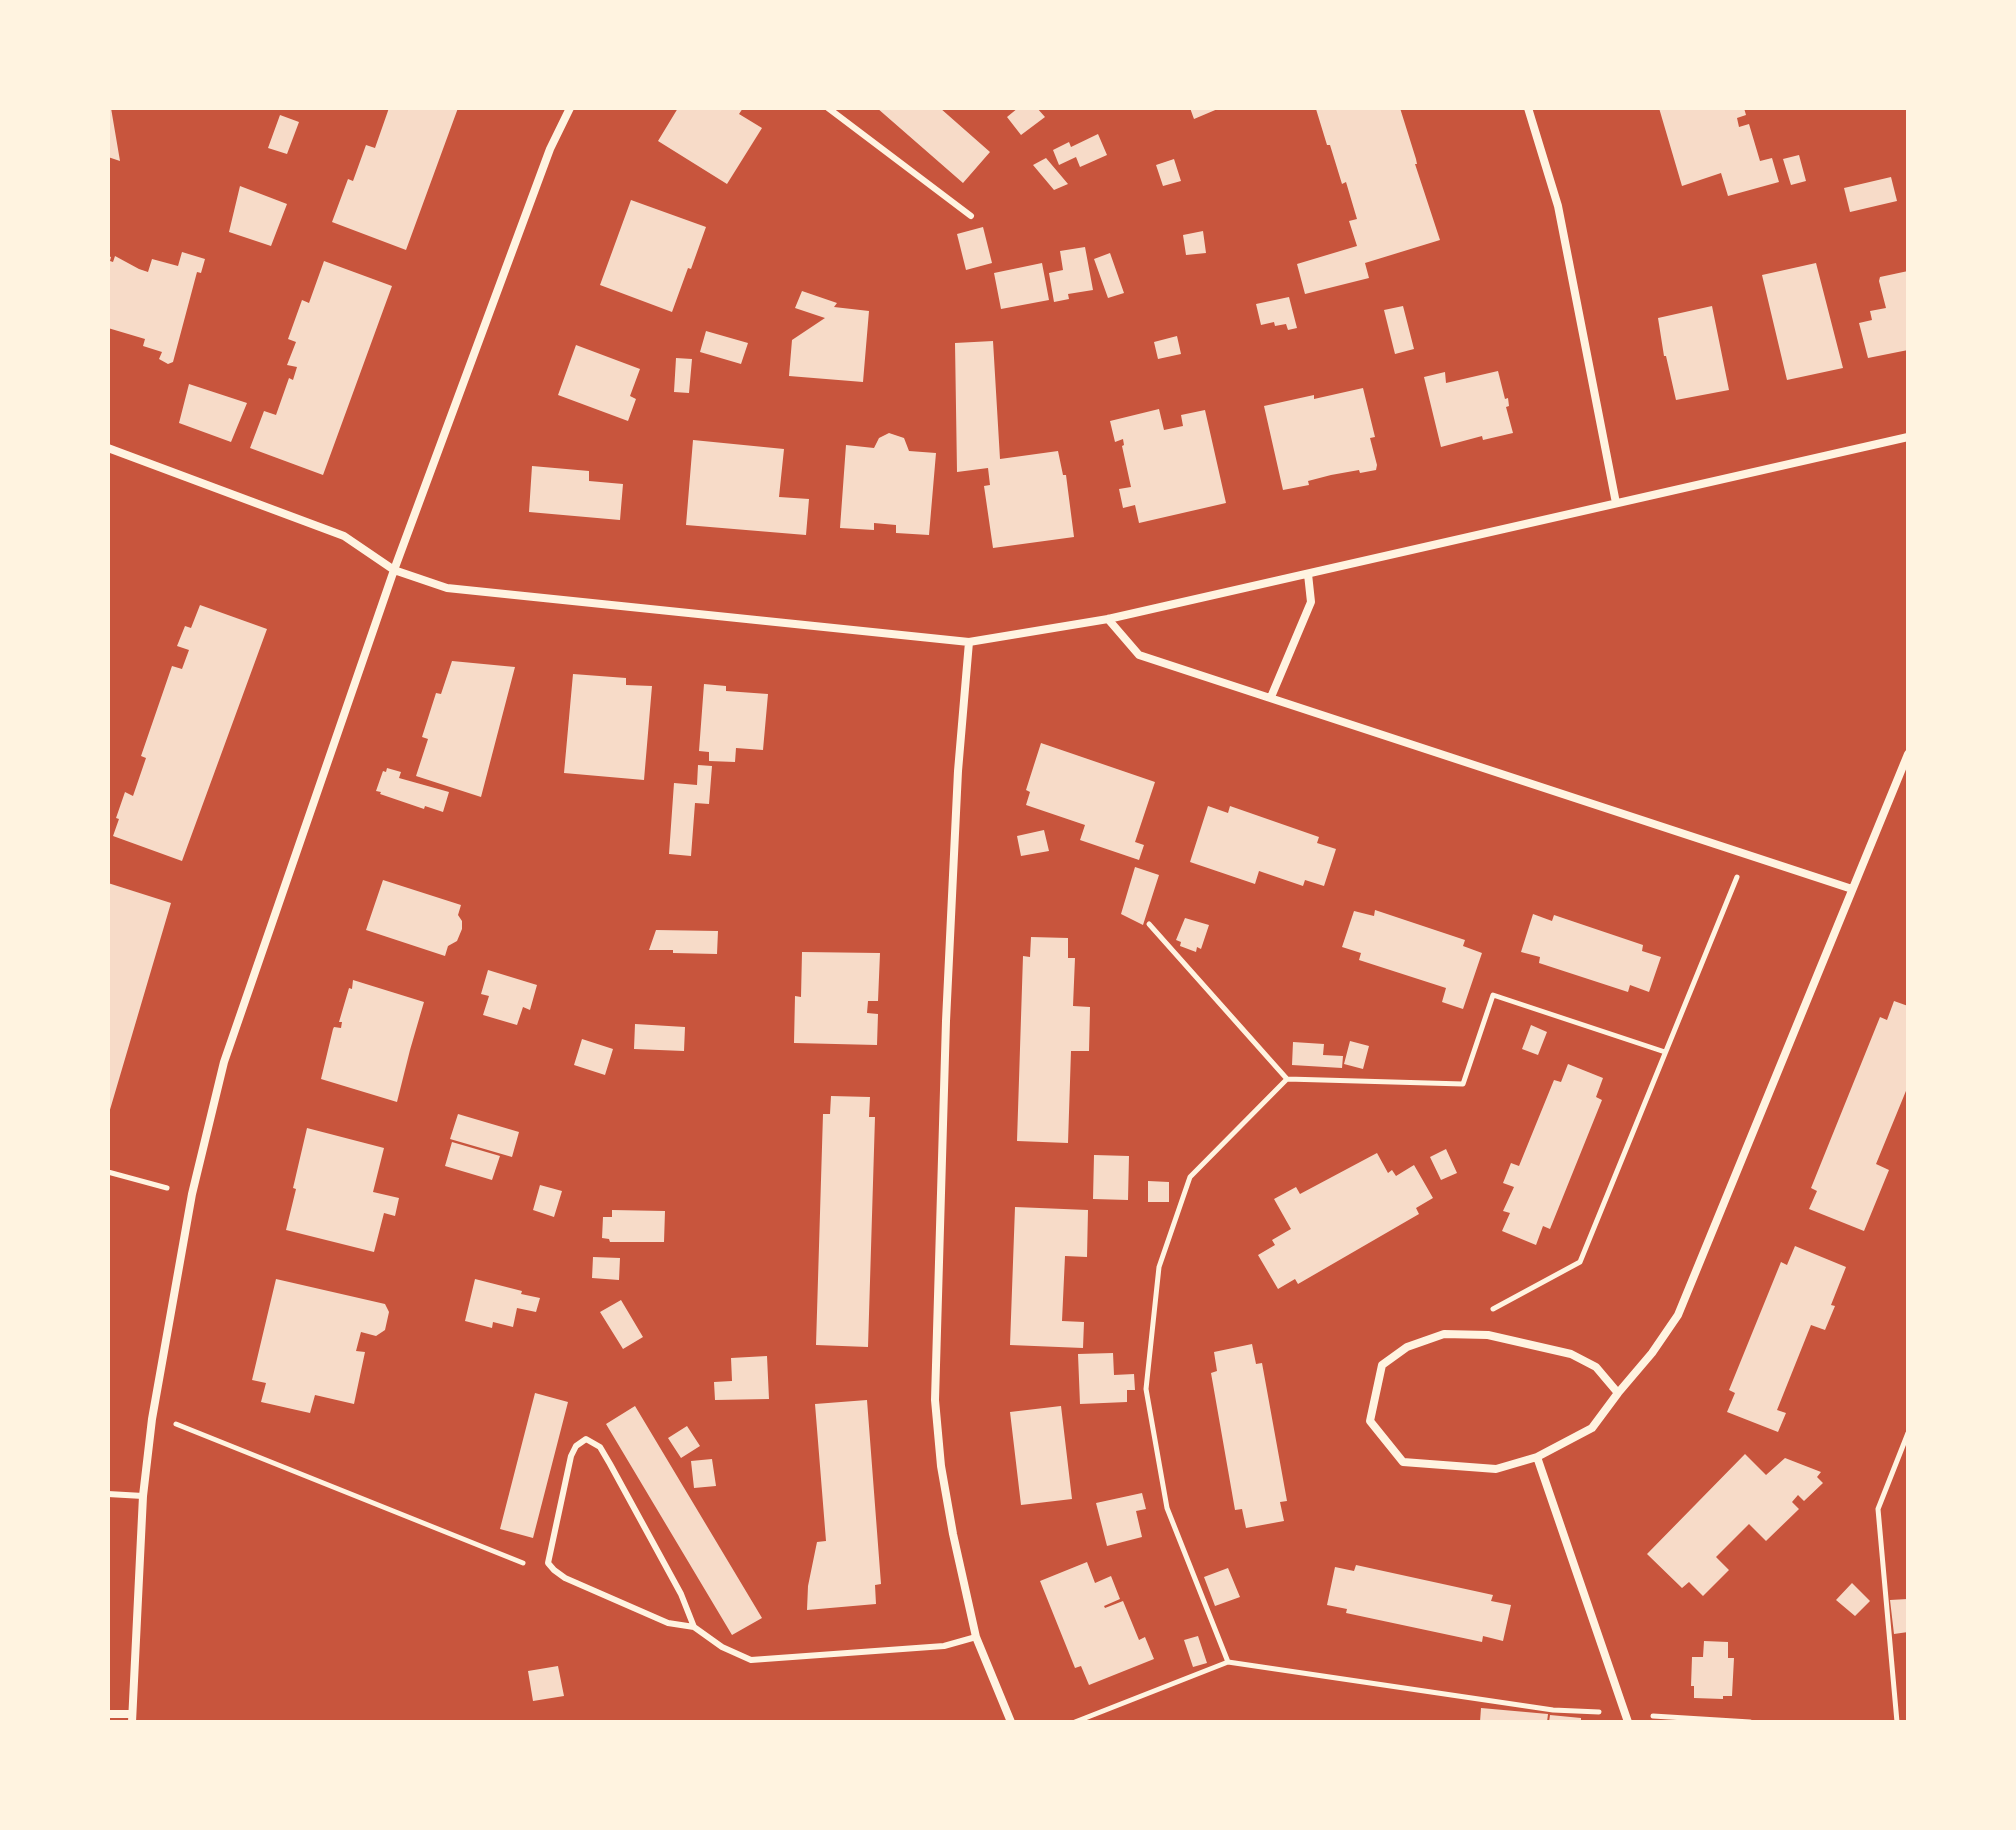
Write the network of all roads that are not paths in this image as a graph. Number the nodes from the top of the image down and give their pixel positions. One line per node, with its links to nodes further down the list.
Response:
1 (570, 108): 8 (street)
2 (828, 108): 4 (lane)
3 (1528, 108): 7 (street)
4 (971, 216)
5 (1908, 437): 7 (street)
6 (108, 448): 8 (street)
7 (1616, 503): 9 (street)
8 (394, 570): 11 (street); 18 (street)
9 (1308, 574): 10 (street); 12 (street)
10 (1108, 619): 11 (street); 12 (street)
11 (969, 642): 20 (street)
12 (1271, 697): 14 (street)
13 (1908, 754): 14 (street)
14 (1852, 889): 15 (street)
15 (1618, 1393): 16 (street); 16 (street)
16 (1537, 1457): 23 (street)
17 (108, 1494): 18 (lane)
18 (143, 1496): 22 (street)
19 (694, 1627): 19 (lane); 20 (lane)
20 (976, 1637): 24 (street)
21 (108, 1714): 22 (street)
22 (132, 1718)
23 (1627, 1718)
24 (1011, 1722)

